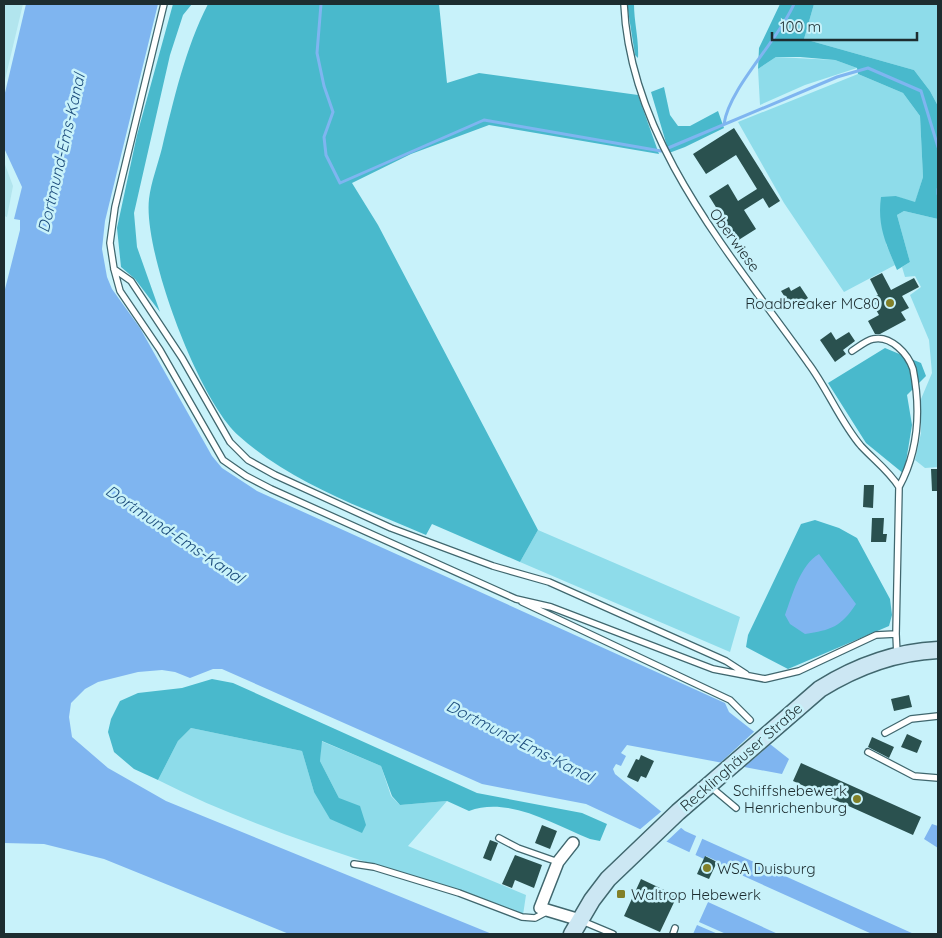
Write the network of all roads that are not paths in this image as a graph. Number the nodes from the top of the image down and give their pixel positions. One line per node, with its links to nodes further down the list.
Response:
1 (164, 4): 3 (lane)
2 (624, 4): 5 (lane, Oberwiese)
3 (114, 269): 6 (lane); 10 (lane)
4 (852, 351): 5 (lane)
5 (900, 487): 7 (lane)
6 (516, 599): 10 (lane); 12 (lane)
7 (896, 634): 9 (lane); 10 (lane)
8 (938, 650): 9 (main road, Recklinghäuser Straße)
9 (897, 655): 16 (main road, Recklinghäuser Straße)
10 (750, 677)
11 (938, 716): 13 (lane)
12 (750, 720)
13 (885, 733)
14 (868, 752): 15 (lane)
15 (938, 778)
16 (709, 786): 17 (lane); 23 (main road, Recklinghäuser Straße)
17 (736, 808)
18 (498, 838): 20 (lane)
19 (573, 843): 20 (street)
20 (558, 862): 22 (street)
21 (354, 864): 22 (lane)
22 (548, 911): 23 (street)
23 (576, 927): 24 (lane)
24 (613, 934)

